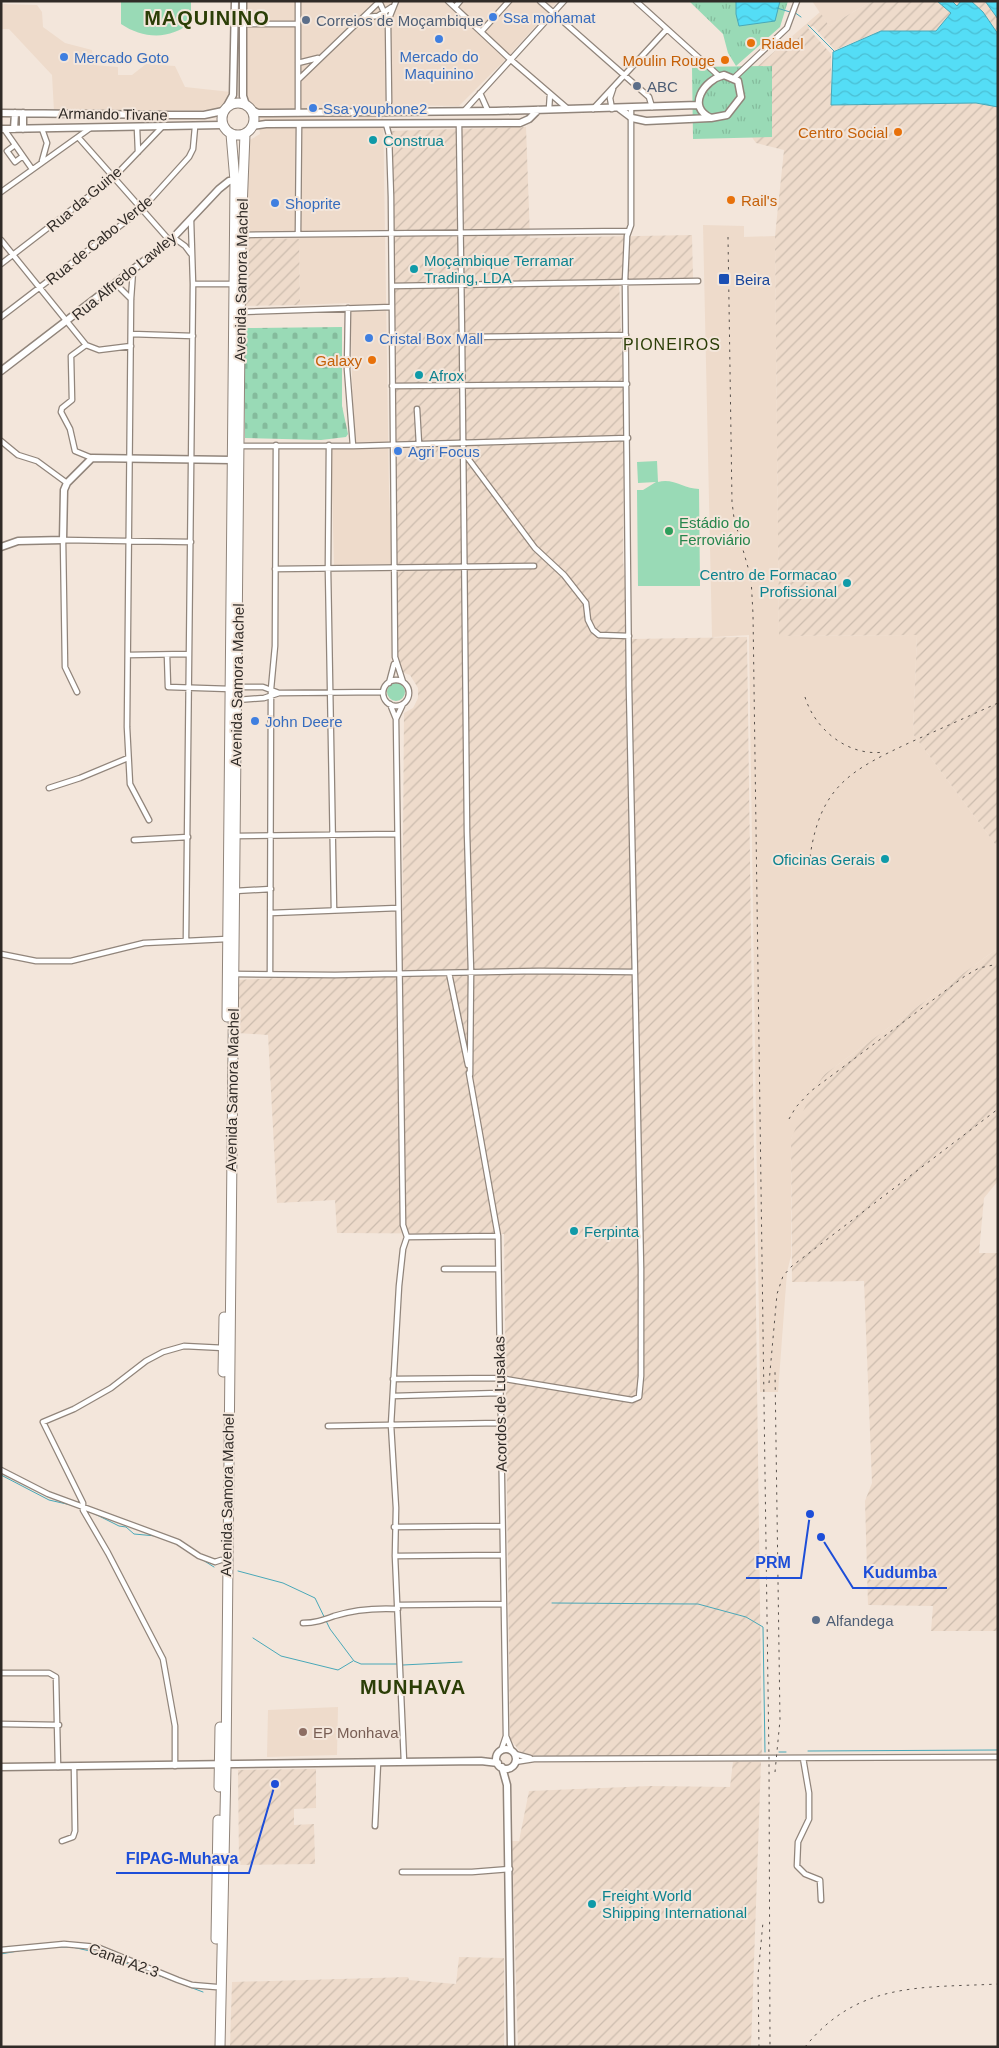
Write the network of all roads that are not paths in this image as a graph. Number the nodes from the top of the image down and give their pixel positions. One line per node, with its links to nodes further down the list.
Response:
1 (235, 1): 38 (street)
2 (243, 1): 18 (street)
3 (298, 1): 19 (street)
4 (448, 1): 13 (street)
5 (460, 1): 13 (street)
6 (509, 1): 21 (street)
7 (540, 1): 15 (street)
8 (564, 1): 15 (street)
9 (636, 1): 20 (street)
10 (379, 2): 14 (street); 16 (street)
11 (393, 3): 14 (street); 17 (street)
12 (796, 3): 28 (street)
13 (454, 7): 21 (street)
14 (384, 13): 16 (street); 17 (street)
15 (553, 13): 23 (street); 25 (street)
16 (366, 17): 22 (street)
17 (388, 21): 52 (street)
18 (243, 24): 19 (street); 34 (street)
19 (298, 24): 24 (street)
20 (667, 29): 25 (street); 26 (street)
21 (481, 32): 23 (street)
22 (321, 57): 24 (street); 27 (street)
23 (510, 60): 30 (street); 31 (street)
24 (298, 63): 27 (street)
25 (624, 76): 29 (street); 35 (street)
26 (719, 76): 28 (street); 32 (street)
27 (299, 78): 50 (street)
28 (734, 78): 58 (street)
29 (614, 88): 41 (street); 43 (street)
30 (480, 93): 44 (street); 45 (street)
31 (550, 94): 39 (street); 40 (street)
32 (698, 105): 33 (street); 58 (street)
33 (690, 106): 35 (street); 59 (street)
34 (248, 107): 38 (highway); 50 (street); 67 (highway)
35 (652, 107): 37 (street)
36 (620, 108): 37 (street); 41 (street); 57 (street)
37 (631, 108): 57 (street)
38 (225, 109): 56 (street, Armando Tivane); 63 (highway)
39 (549, 109): 40 (street); 42 (street)
40 (568, 109): 43 (street)
41 (612, 109): 43 (street)
42 (538, 110): 45 (street); 62 (street)
43 (592, 110)
44 (464, 111): 45 (street); 46 (street)
45 (492, 111): 62 (street)
46 (428, 112): 52 (street); 66 (street)
47 (1, 113): 48 (street, Armando Tivane)
48 (15, 113): 49 (street, Armando Tivane); 76 (street)
49 (23, 113): 53 (street, Armando Tivane); 77 (street)
50 (298, 113): 51 (street)
51 (314, 113): 52 (street); 65 (street)
52 (389, 113): 60 (street); 60 (street)
53 (108, 114): 54 (street, Armando Tivane); 70 (street)
54 (116, 114): 55 (street, Armando Tivane); 71 (street)
55 (171, 115): 56 (street, Armando Tivane); 74 (street)
56 (180, 115): 68 (street)
57 (632, 118): 59 (street); 94 (street)
58 (711, 118): 59 (street)
59 (691, 119)
60 (389, 124): 65 (street); 66 (street); 96 (street)
61 (459, 124): 62 (street); 66 (street); 95 (street)
62 (496, 124)
63 (222, 125): 69 (street, Armando Tivane); 80 (highway)
64 (299, 125): 65 (street); 67 (street); 97 (street)
65 (315, 125)
66 (428, 125)
67 (252, 126): 81 (highway)
68 (180, 127): 69 (street, Armando Tivane); 74 (street, Armando Tivane)
69 (195, 127): 91 (street, Rua de Cabo Verde)
70 (108, 128): 71 (street, Armando Tivane); 79 (street, Armando Tivane)
71 (116, 128): 72 (street, Armando Tivane)
72 (137, 128): 73 (street, Armando Tivane); 84 (street)
73 (161, 128): 74 (street, Armando Tivane); 84 (street, Rua da Guine)
74 (171, 128)
75 (3, 129): 76 (street, Armando Tivane); 83 (street)
76 (14, 129): 77 (street, Armando Tivane)
77 (23, 129): 78 (street, Armando Tivane)
78 (42, 129): 79 (street, Armando Tivane); 86 (street)
79 (89, 129): 82 (street)
80 (231, 134): 81 (highway); 89 (highway, Avenida Samora Machel)
81 (245, 134): 89 (highway, Avenida Samora Machel)
82 (78, 137): 86 (street); 88 (street)
83 (15, 145): 85 (street); 85 (street)
84 (138, 152): 88 (street, Rua da Guine)
85 (23, 156): 87 (street)
86 (42, 162): 87 (street)
87 (32, 169): 90 (street)
88 (114, 177): 91 (street); 103 (street, Rua da Guine)
89 (238, 180): 92 (highway, Avenida Samora Machel); 93 (street, Rua Alfredo Lawley)
90 (1, 192)
91 (142, 209): 101 (street); 114 (street, Rua de Cabo Verde)
92 (238, 215): 98 (highway, Avenida Samora Machel); 104 (highway, Avenida Samora Machel)
93 (191, 220): 99 (street); 101 (street, Rua Alfredo Lawley)
94 (628, 231): 95 (street); 107 (street)
95 (461, 232): 96 (street); 112 (street)
96 (391, 233): 97 (street); 113 (street)
97 (298, 234): 98 (street)
98 (241, 235): 104 (highway, Avenida Samora Machel)
99 (192, 236): 101 (street); 102 (street)
100 (1, 240): 103 (street)
101 (175, 240): 102 (street); 106 (street, Rua Alfredo Lawley)
102 (192, 255): 110 (street)
103 (13, 256): 105 (street, Rua da Guine); 114 (street)
104 (237, 258): 111 (highway, Avenida Samora Machel); 116 (highway, Avenida Samora Machel)
105 (1, 264)
106 (133, 271): 109 (street, Rua Alfredo Lawley); 115 (street)
107 (625, 281): 108 (street); 112 (street); 123 (street)
108 (698, 281)
109 (116, 284): 115 (street); 121 (street, Rua Alfredo Lawley)
110 (194, 284): 111 (street); 124 (street)
111 (233, 284): 116 (highway, Avenida Samora Machel)
112 (462, 285): 113 (street); 125 (street)
113 (392, 286): 117 (street)
114 (39, 289): 119 (street, Rua de Cabo Verde); 121 (street)
115 (131, 299): 122 (street)
116 (236, 302): 120 (highway, Avenida Samora Machel)
117 (392, 307): 118 (street); 131 (street)
118 (348, 308): 120 (street); 142 (street)
119 (1, 317)
120 (237, 317): 133 (highway, Avenida Samora Machel)
121 (67, 322): 126 (street); 128 (street, Rua Alfredo Lawley)
122 (131, 334): 124 (street); 127 (street)
123 (626, 335): 125 (street); 130 (street)
124 (193, 336): 146 (street)
125 (462, 337): 129 (street)
126 (86, 345): 127 (street); 144 (street)
127 (131, 346): 145 (street)
128 (1, 371)
129 (463, 384): 130 (street); 131 (street); 136 (street)
130 (626, 384): 134 (street)
131 (392, 386): 140 (street)
132 (417, 409): 137 (street)
133 (235, 422): 141 (highway, Avenida Samora Machel); 147 (highway, Avenida Samora Machel)
134 (628, 438): 136 (street); 159 (street)
135 (1, 441): 148 (street)
136 (464, 443): 137 (street); 143 (street)
137 (418, 444): 140 (street)
138 (276, 445): 139 (street); 141 (street); 158 (street)
139 (329, 445): 142 (street); 157 (street)
140 (394, 445): 142 (street); 156 (street)
141 (239, 446): 149 (highway, Avenida Samora Machel)
142 (353, 446)
143 (464, 452): 154 (street); 159 (street)
144 (92, 458): 145 (street); 148 (street)
145 (130, 460): 146 (street); 151 (street)
146 (192, 460): 147 (street); 152 (street)
147 (232, 460): 149 (highway, Avenida Samora Machel)
148 (67, 483): 150 (street)
149 (235, 492): 167 (highway, Avenida Samora Machel)
150 (63, 540): 151 (street); 153 (street); 169 (street)
151 (128, 540): 152 (street); 161 (street)
152 (191, 542): 160 (street)
153 (1, 547)
154 (465, 566): 155 (street); 156 (street); 195 (street)
155 (534, 566)
156 (395, 567): 157 (street); 163 (street)
157 (328, 569): 158 (street); 170 (street)
158 (275, 570): 168 (street)
159 (629, 636): 196 (street)
160 (188, 654): 162 (street); 166 (street)
161 (128, 655): 162 (street); 178 (street)
162 (167, 655): 166 (street)
163 (395, 658): 164 (street); 165 (street)
164 (403, 682): 165 (street); 176 (street)
165 (388, 683): 171 (street)
166 (188, 688): 167 (street); 185 (street)
167 (233, 688): 168 (street); 174 (highway, Avenida Samora Machel); 193 (highway, Avenida Samora Machel)
168 (271, 689): 172 (street); 173 (street)
169 (78, 692)
170 (330, 692): 171 (street); 172 (street); 181 (street)
171 (383, 692): 175 (street)
172 (279, 693): 173 (street)
173 (271, 696): 174 (street); 183 (street)
174 (236, 700): 184 (highway, Avenida Samora Machel)
175 (390, 704): 176 (street); 177 (street)
176 (403, 704): 177 (street)
177 (396, 719): 182 (street)
178 (128, 758): 179 (street); 180 (street)
179 (50, 788)
180 (149, 820)
181 (332, 833): 182 (street); 183 (street); 190 (street)
182 (397, 834): 189 (street)
183 (271, 835): 184 (street); 187 (street)
184 (235, 836): 188 (highway, Avenida Samora Machel)
185 (188, 837): 186 (street); 192 (street)
186 (134, 840)
187 (271, 889): 188 (street); 191 (street)
188 (234, 891): 193 (highway, Avenida Samora Machel)
189 (398, 908): 190 (street); 200 (street)
190 (334, 910): 191 (street)
191 (271, 914): 199 (street)
192 (186, 939): 193 (street); 194 (street)
193 (230, 939): 198 (highway, Avenida Samora Machel); 206 (highway, Avenida Samora Machel)
194 (1, 954)
195 (471, 972): 196 (street); 197 (street); 201 (street)
196 (634, 972): 207 (street)
197 (449, 973): 200 (street); 201 (street)
198 (233, 974): 199 (street); 206 (highway, Avenida Samora Machel)
199 (270, 974): 200 (street)
200 (399, 974): 203 (street)
201 (470, 1075): 202 (street, Acordos de Lusakas)
202 (498, 1236): 203 (street); 205 (street, Acordos de Lusakas)
203 (407, 1237): 208 (street)
204 (444, 1269): 205 (street)
205 (498, 1269): 207 (street, Acordos de Lusakas)
206 (227, 1349): 215 (street); 220 (highway, Avenida Samora Machel); 239 (highway, Avenida Samora Machel)
207 (499, 1378): 208 (street); 209 (street, Acordos de Lusakas)
208 (393, 1379): 210 (street)
209 (499, 1394): 210 (street); 211 (street, Acordos de Lusakas)
210 (393, 1396): 212 (street)
211 (500, 1423): 212 (street); 217 (street, Acordos de Lusakas)
212 (391, 1425): 213 (street); 216 (street)
213 (328, 1426)
214 (1, 1470): 215 (street)
215 (83, 1507): 220 (street); 238 (street)
216 (394, 1526): 217 (street); 219 (street)
217 (502, 1526): 218 (street, Acordos de Lusakas)
218 (503, 1555): 219 (street); 221 (street, Acordos de Lusakas)
219 (395, 1556): 222 (street)
220 (222, 1560): 239 (highway, Avenida Samora Machel)
221 (504, 1604): 222 (street); 227 (street, Acordos de Lusakas)
222 (398, 1607): 223 (street); 234 (street)
223 (303, 1623)
224 (1, 1673): 226 (street)
225 (1, 1724): 226 (street)
226 (59, 1724): 240 (street)
227 (506, 1736): 228 (street); 229 (street)
228 (500, 1752): 229 (street); 233 (street); 237 (street)
229 (514, 1753): 232 (street); 236 (street)
230 (998, 1757): 231 (street)
231 (803, 1758): 232 (street); 248 (street)
232 (534, 1759): 236 (street)
233 (480, 1761): 234 (street); 237 (street)
234 (404, 1762): 235 (street)
235 (378, 1763): 239 (street); 244 (street)
236 (514, 1764): 237 (street); 243 (street)
237 (500, 1765): 243 (street)
238 (175, 1766): 239 (street); 241 (street)
239 (222, 1766): 250 (highway, Avenida Samora Machel); 252 (highway, Avenida Samora Machel)
240 (58, 1767): 241 (street); 242 (street)
241 (74, 1767): 245 (street)
242 (1, 1768)
243 (507, 1785): 246 (street)
244 (375, 1826)
245 (62, 1841)
246 (510, 1869): 247 (street); 253 (street)
247 (402, 1872)
248 (821, 1900)
249 (1, 1950): 250 (street, Canal A2.3)
250 (216, 1987): 251 (highway, Avenida Samora Machel)
251 (214, 2047)
252 (220, 2047)
253 (511, 2047)

